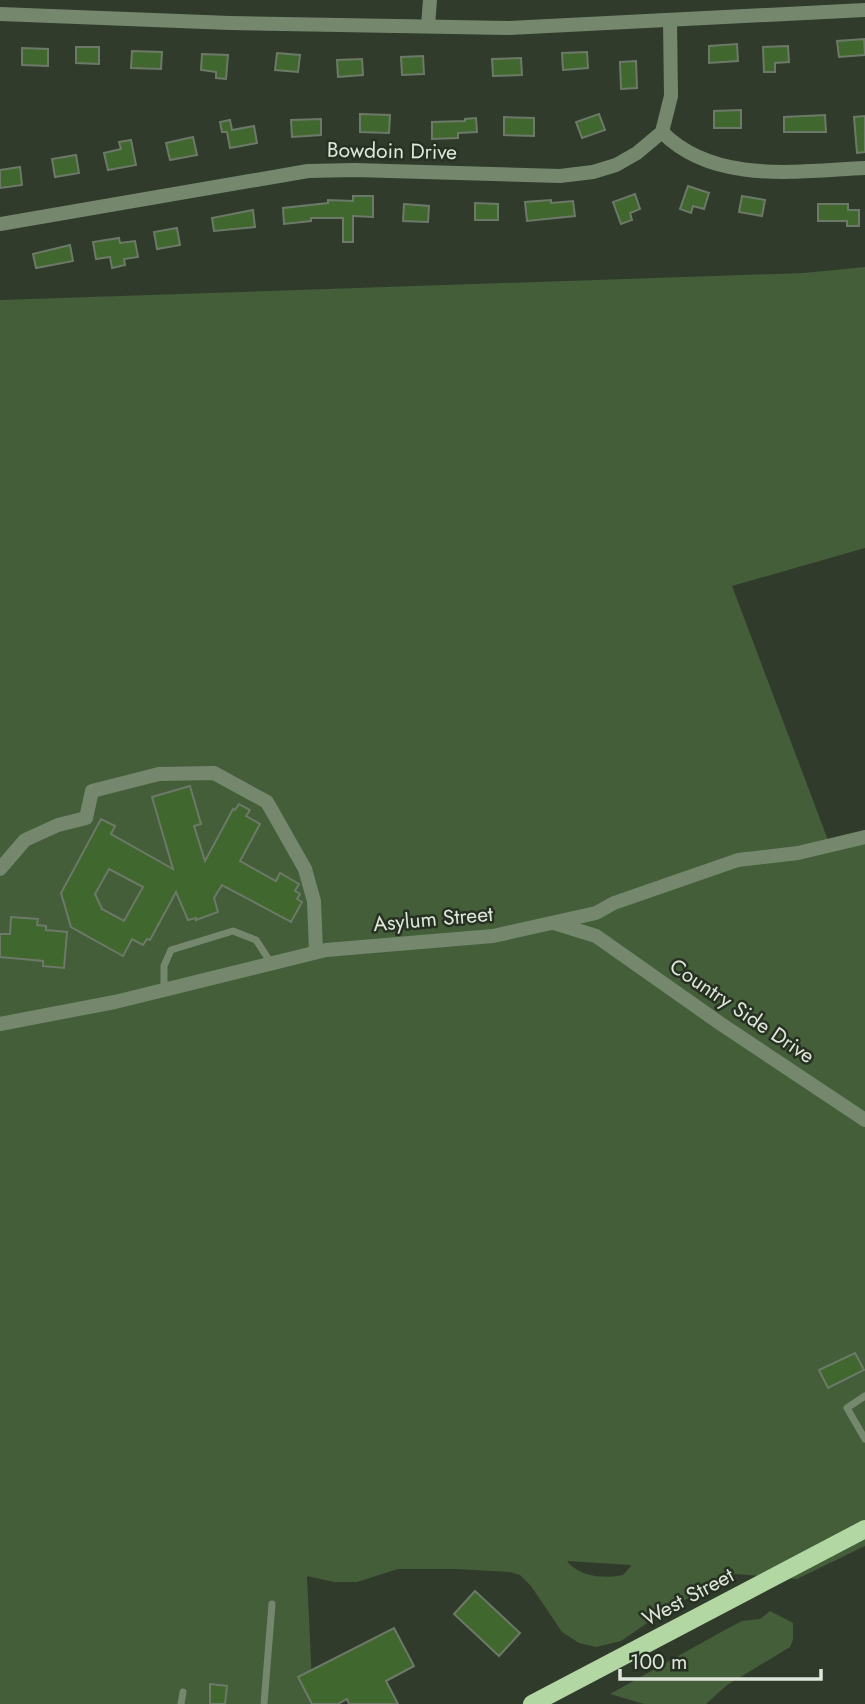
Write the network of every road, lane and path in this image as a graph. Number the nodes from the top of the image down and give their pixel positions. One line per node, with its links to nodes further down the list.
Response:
1 (430, 0): 5 (street)
2 (865, 10): 4 (street)
3 (0, 14): 5 (street)
4 (670, 20): 5 (street); 6 (street)
5 (428, 26)
6 (662, 132): 7 (street); 8 (street, Bowdoin Drive)
7 (865, 168)
8 (0, 224)
9 (865, 837): 11 (street, Asylum Street)
10 (0, 869): 14 (street)
11 (596, 913): 12 (street, Asylum Street); 13 (street)
12 (554, 923): 13 (street, Country Side Drive); 14 (street, Asylum Street)
13 (596, 936): 18 (street, Country Side Drive)
14 (316, 952): 15 (street, Asylum Street)
15 (272, 963): 16 (street, Asylum Street); 16 (lane)
16 (164, 990): 17 (street, Asylum Street)
17 (0, 1024)
18 (865, 1120)
19 (865, 1396): 20 (lane)
20 (865, 1438)
21 (865, 1529): 26 (main road, West Street)
22 (272, 1604): 25 (lane)
23 (183, 1692): 24 (lane)
24 (181, 1704)
25 (264, 1704)
26 (532, 1704)

